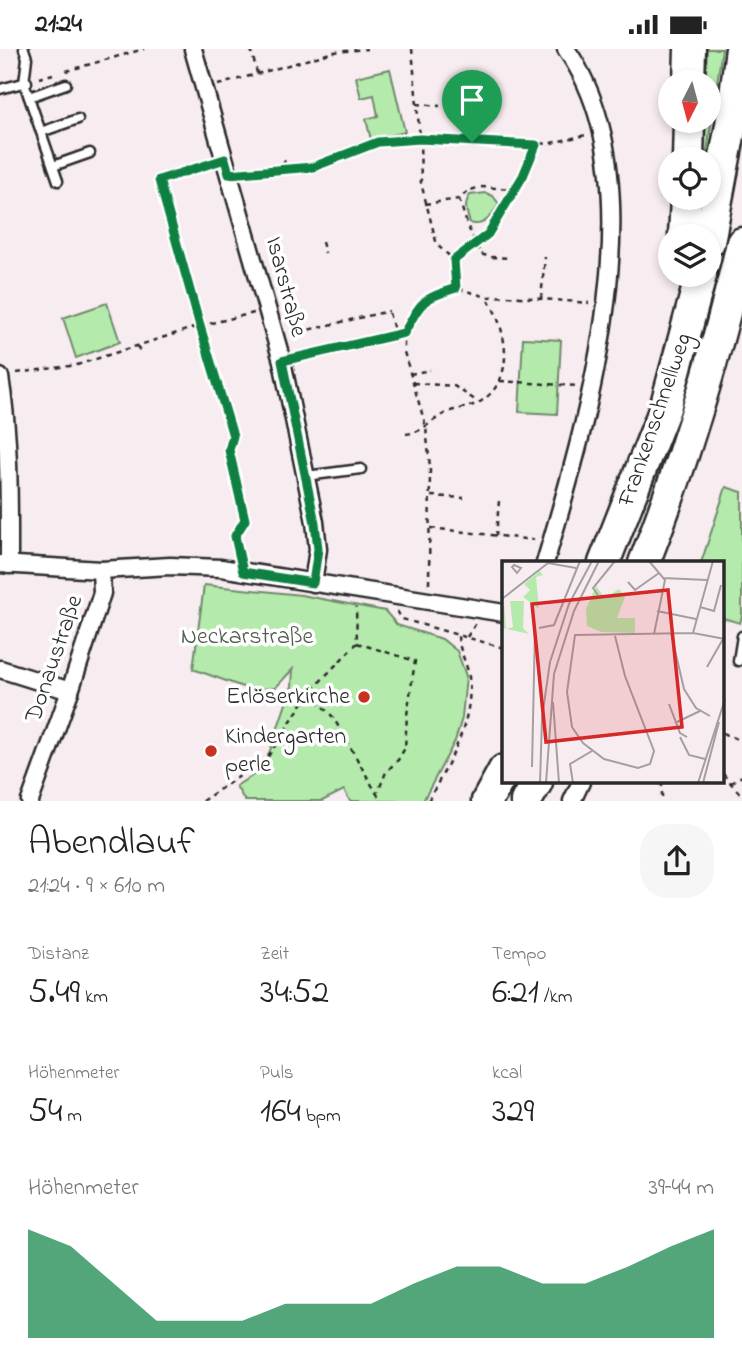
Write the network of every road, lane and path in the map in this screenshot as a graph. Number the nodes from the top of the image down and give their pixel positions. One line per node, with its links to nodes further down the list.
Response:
1 (24, 49): 13 (lane)
2 (144, 49): 13 (path)
3 (193, 49): 15 (street, Isarstraße)
4 (251, 49): 12 (path)
5 (367, 49): 10 (path)
6 (412, 49): 18 (path)
7 (566, 49): 22 (street)
8 (690, 49): 11 (highway)
9 (741, 49): 36 (highway)
10 (335, 51): 12 (path)
11 (689, 70)
12 (257, 74): 15 (path)
13 (26, 82): 16 (lane); 17 (lane)
14 (66, 84): 17 (lane)
15 (204, 88): 30 (street, Isarstraße)
16 (0, 89)
17 (29, 97): 23 (lane)
18 (417, 104): 19 (path); 24 (path)
19 (440, 106)
20 (474, 109): 25 (path)
21 (78, 119): 23 (lane)
22 (603, 130): 26 (path); 49 (street)
23 (41, 132): 29 (lane)
24 (420, 139): 25 (path); 31 (path); 35 (path)
25 (472, 142): 26 (path)
26 (536, 145): 33 (path)
27 (90, 153): 29 (lane)
28 (285, 160): 31 (path)
29 (53, 166): 32 (lane)
30 (227, 167): 31 (path); 50 (street, Isarstraße); 51 (path)
31 (286, 169)
32 (58, 181)
33 (515, 189): 34 (path); 39 (path)
34 (459, 199): 35 (path); 39 (path)
35 (425, 204): 43 (path)
36 (712, 224)
37 (322, 242): 40 (path)
38 (742, 243): 78 (highway, Frankenschnellweg)
39 (475, 244): 42 (path); 43 (path)
40 (324, 253)
41 (545, 257): 48 (path)
42 (509, 258)
43 (454, 260): 46 (path)
44 (680, 287): 69 (highway)
45 (698, 287): 69 (highway, Frankenschnellweg)
46 (456, 288): 47 (path); 53 (path)
47 (487, 296): 48 (path); 61 (path)
48 (541, 299): 49 (path)
49 (606, 305): 63 (street)
50 (267, 309): 51 (path); 54 (street, Isarstraße)
51 (200, 326): 55 (path); 81 (path)
52 (395, 333): 53 (path); 54 (path); 57 (path)
53 (404, 333): 59 (path)
54 (275, 338): 57 (street, Isarstraße)
55 (137, 346): 56 (path); 60 (path)
56 (142, 354)
57 (282, 361): 68 (street, Isarstraße)
58 (430, 370): 59 (path)
59 (410, 374): 62 (path)
60 (6, 375): 79 (street)
61 (498, 381): 63 (path); 64 (path)
62 (413, 383): 64 (path); 65 (path)
63 (591, 387): 75 (street)
64 (478, 403): 65 (path)
65 (426, 427): 66 (path); 70 (path)
66 (405, 434)
67 (361, 469): 68 (lane)
68 (306, 476): 82 (street, Isarstraße)
69 (638, 477): 77 (highway, Frankenschnellweg)
70 (430, 496): 71 (path); 73 (path)
71 (464, 498)
72 (499, 501): 74 (path)
73 (431, 528): 74 (path); 84 (path)
74 (496, 535): 75 (path)
75 (551, 544): 76 (street)
76 (546, 561)
77 (605, 561)
78 (645, 561)
79 (5, 565): 80 (street)
80 (101, 570): 81 (street); 93 (street, Donaustraße)
81 (243, 572): 82 (street)
82 (313, 583): 83 (street)
83 (356, 589): 84 (street); 89 (path)
84 (428, 601): 85 (street)
85 (502, 613)
86 (399, 615): 87 (path)
87 (458, 635): 90 (path); 109 (path)
88 (742, 636): 91 (lane)
89 (357, 643): 94 (path); 104 (path)
90 (502, 647)
91 (738, 661)
92 (0, 669): 93 (street)
93 (70, 691): 106 (street, Donaustraße)
94 (309, 693): 104 (path); 107 (path)
95 (724, 733): 96 (path)
96 (742, 741)
97 (502, 774): 110 (highway)
98 (724, 775): 103 (path)
99 (742, 776): 103 (path)
100 (536, 783): 111 (highway)
101 (581, 783): 112 (street)
102 (662, 783): 113 (path)
103 (731, 783): 105 (path)
104 (378, 792): 108 (path)
105 (742, 796)
106 (30, 801)
107 (202, 801)
108 (381, 801)
109 (428, 801)
110 (487, 801)
111 (526, 801)
112 (572, 801)
113 (662, 801)

